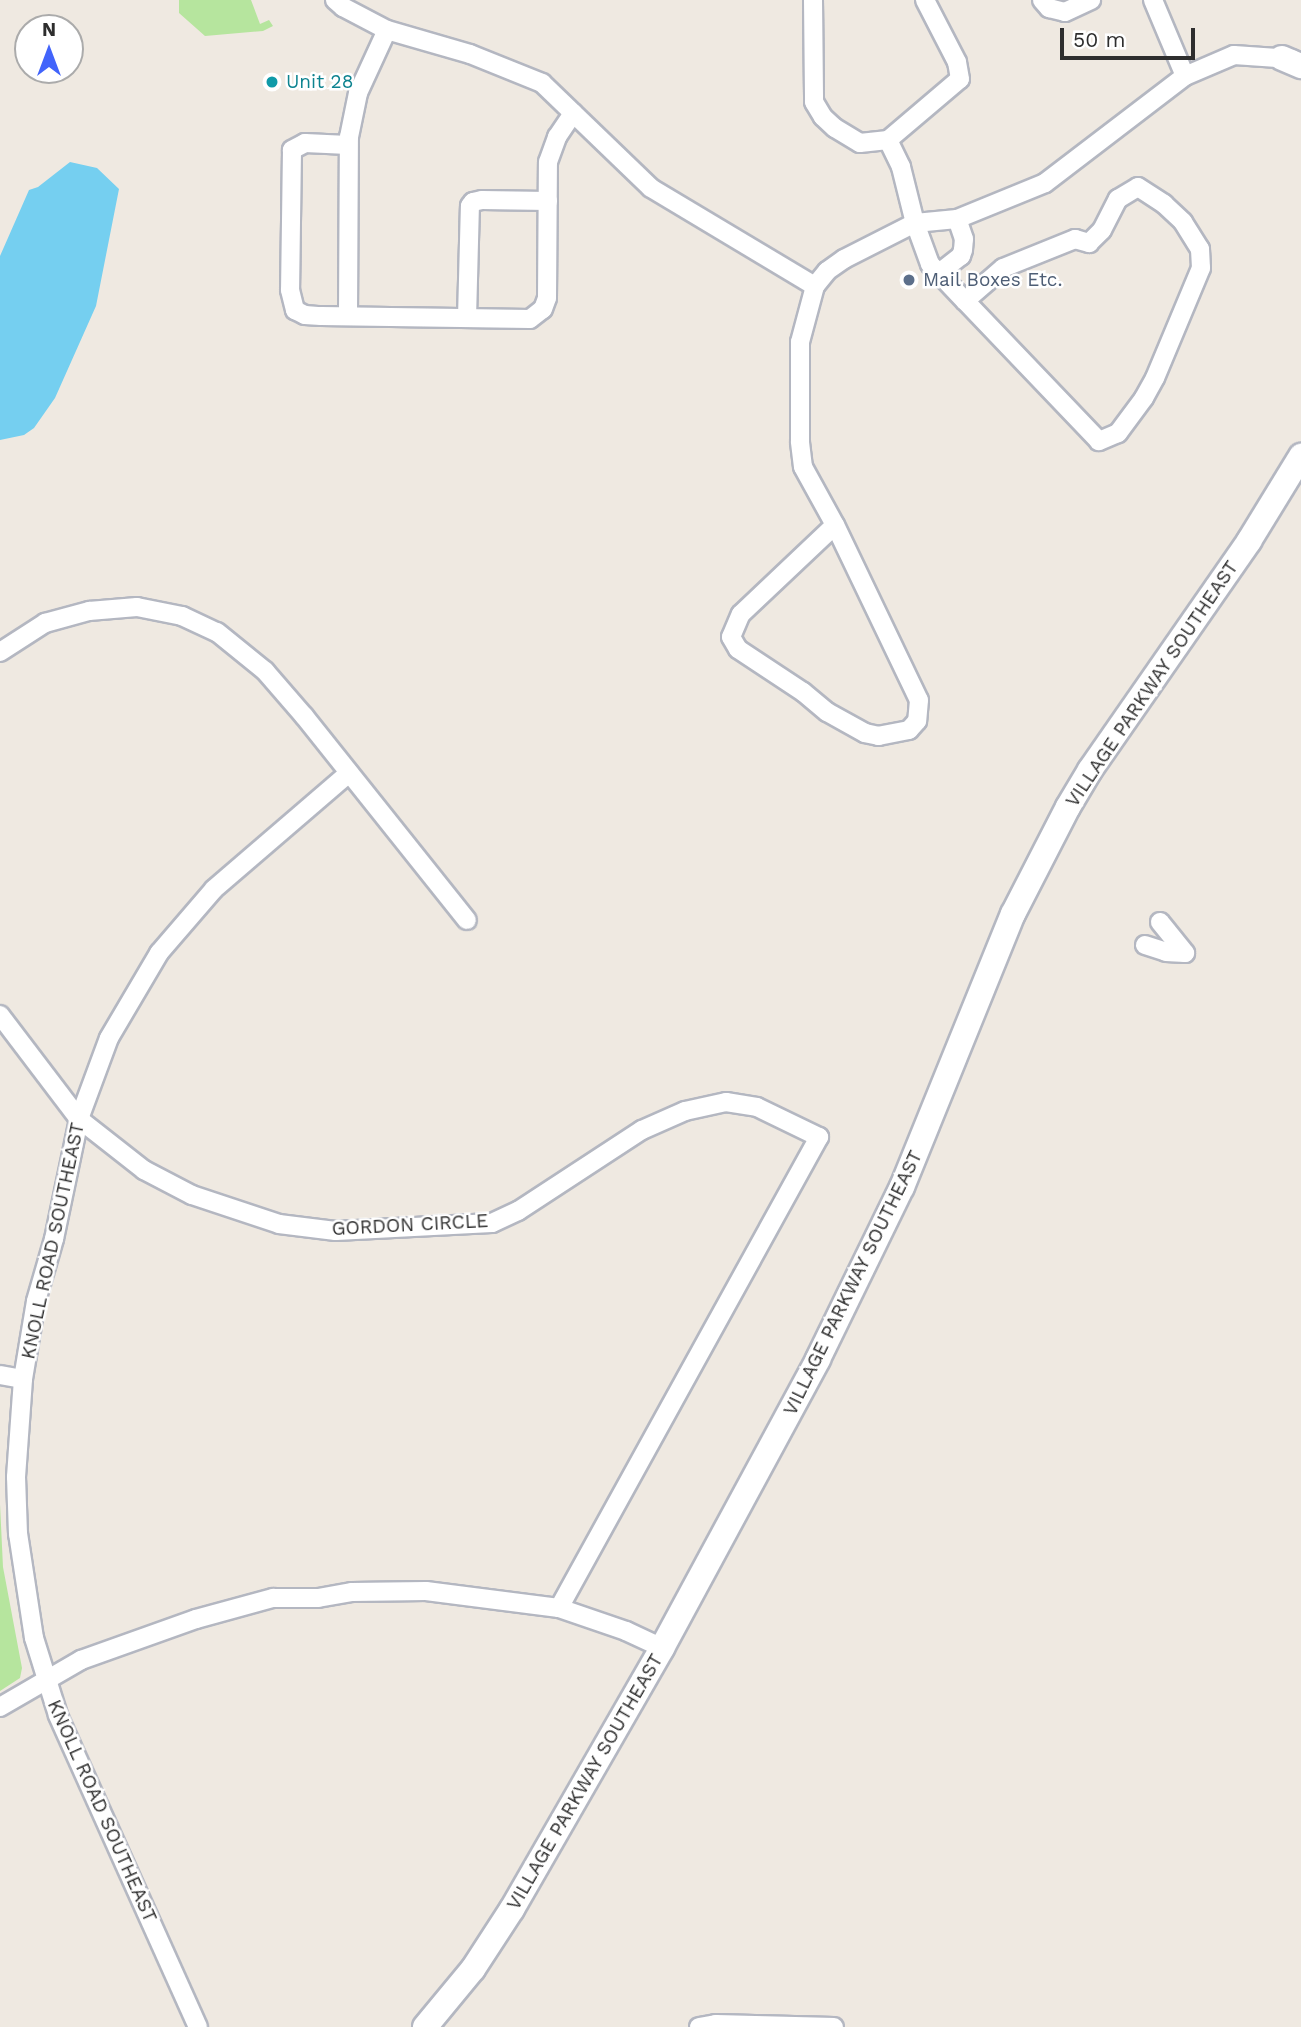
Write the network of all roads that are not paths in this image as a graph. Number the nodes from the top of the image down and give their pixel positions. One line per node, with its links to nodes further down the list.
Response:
1 (335, 0): 7 (street)
2 (813, 0): 11 (street)
3 (925, 0): 11 (street)
4 (1042, 0): 5 (street)
5 (1091, 0)
6 (1153, 0): 9 (street)
7 (387, 30): 10 (street); 12 (street)
8 (1296, 60): 9 (street)
9 (1185, 76): 14 (street)
10 (573, 113): 13 (street); 17 (street)
11 (888, 140): 15 (street)
12 (348, 145): 19 (street); 19 (street)
13 (548, 201): 20 (street); 20 (street)
14 (957, 219): 15 (street); 16 (street)
15 (915, 223): 16 (street); 17 (street)
16 (939, 273): 18 (street)
17 (815, 286): 22 (street)
18 (965, 300): 18 (street)
19 (348, 315): 20 (street)
20 (467, 318)
21 (1301, 456): 32 (street, VILLAGE PARKWAY SOUTHEAST)
22 (835, 525): 22 (street)
23 (0, 652): 24 (street)
24 (349, 773): 25 (street); 28 (street, KNOLL ROAD SOUTHEAST)
25 (467, 920)
26 (1152, 934): 26 (street)
27 (0, 1014): 28 (street, GORDON CIRCLE)
28 (79, 1119): 30 (street, KNOLL ROAD SOUTHEAST); 31 (street, GORDON CIRCLE)
29 (0, 1376): 30 (street)
30 (23, 1379): 33 (street, KNOLL ROAD SOUTHEAST)
31 (559, 1608): 32 (street); 33 (street)
32 (662, 1648): 36 (street, VILLAGE PARKWAY SOUTHEAST)
33 (45, 1679): 34 (street); 35 (street, KNOLL ROAD SOUTHEAST)
34 (0, 1707)
35 (198, 2027)
36 (425, 2027)
37 (699, 2027): 38 (street)
38 (834, 2027)

